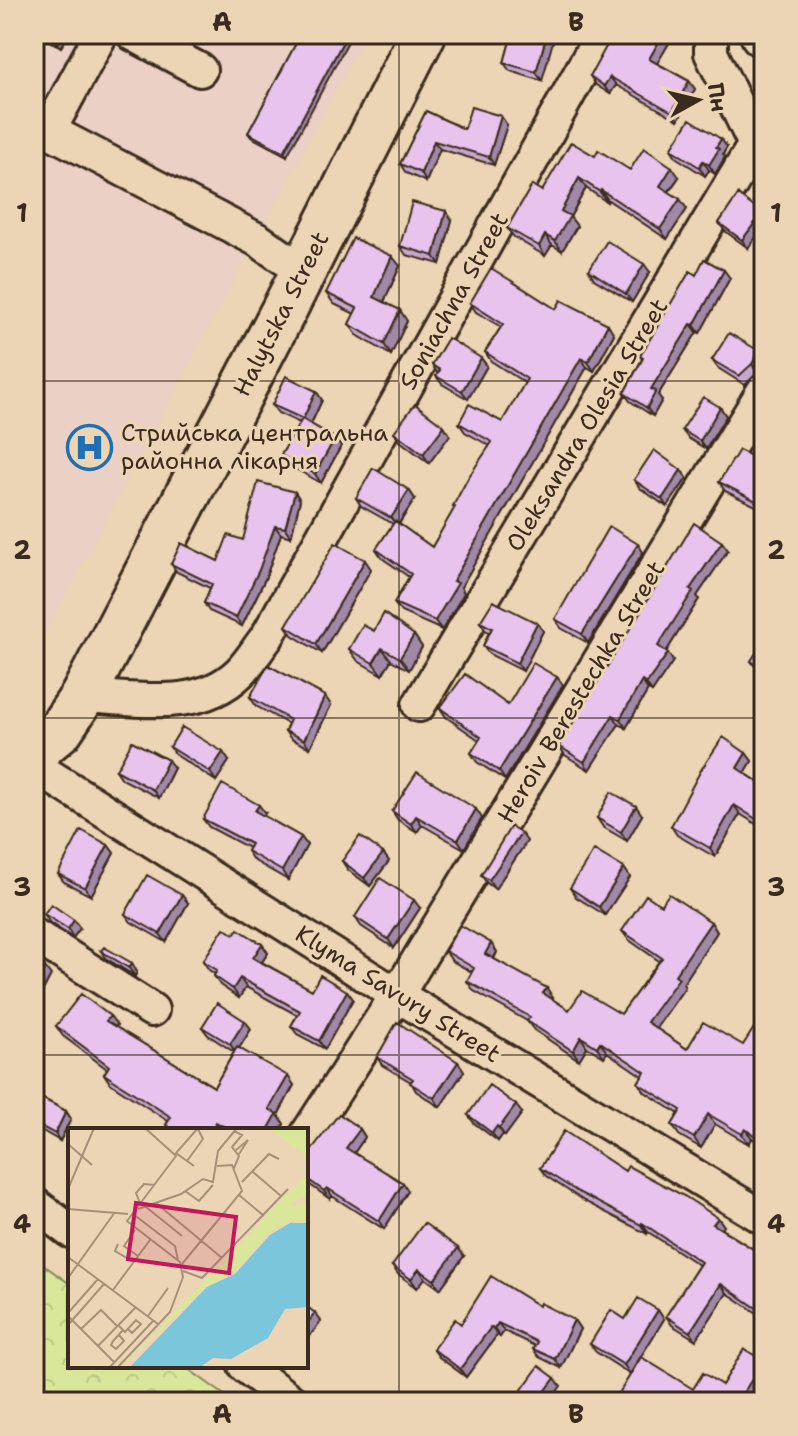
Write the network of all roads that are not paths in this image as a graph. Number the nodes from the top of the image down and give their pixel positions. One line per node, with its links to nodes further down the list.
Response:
1 (101, 34): 7 (street)
2 (133, 34): 6 (street)
3 (602, 34): 11 (street, Soniachna Street)
4 (711, 34): 8 (street)
5 (415, 37): 9 (highway, Halytska Street)
6 (200, 70)
7 (42, 127): 9 (street)
8 (759, 155): 12 (street, Oleksandra Olesia Street)
9 (303, 271): 11 (highway, Halytska Street)
10 (764, 390): 16 (street, Heroiv Berestechka Street)
11 (83, 696): 13 (highway, Halytska Street)
12 (419, 705)
13 (34, 752)
14 (34, 766): 16 (street, Klyma Savury Street)
15 (34, 935): 17 (street)
16 (397, 995): 18 (street, Heroiv Berestechka Street); 20 (street, Klyma Savury Street)
17 (152, 1010)
18 (308, 1133)
19 (34, 1204): 21 (street)
20 (764, 1218)
21 (68, 1230)
22 (248, 1368): 23 (street)
23 (292, 1402)

